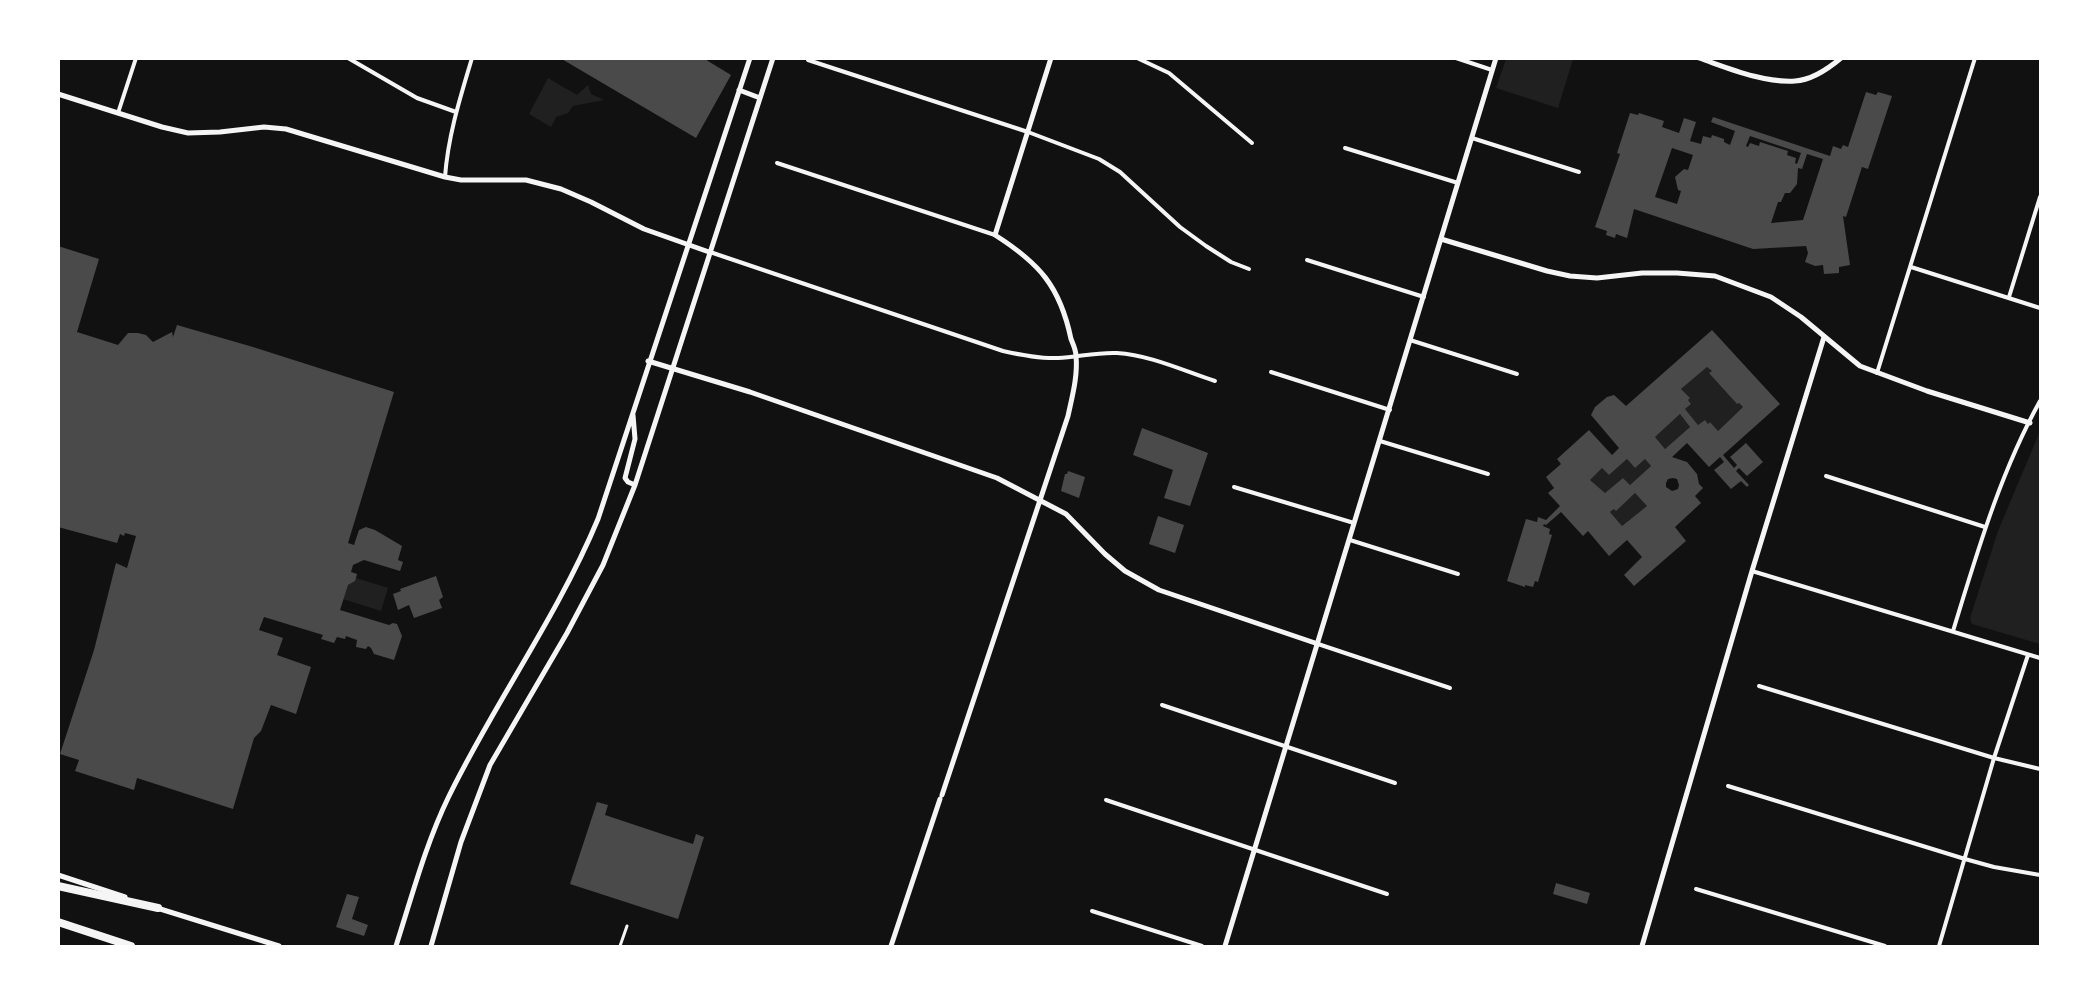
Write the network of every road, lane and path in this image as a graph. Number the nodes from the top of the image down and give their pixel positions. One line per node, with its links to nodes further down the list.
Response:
1 (135, 58): 19 (street)
2 (348, 58): 18 (street)
3 (472, 58): 18 (street)
4 (750, 58): 15 (street)
5 (773, 58): 17 (street)
6 (1052, 58): 20 (street)
7 (1137, 58): 22 (street)
8 (1456, 58): 14 (street)
9 (1496, 58): 14 (street)
10 (1699, 58): 11 (street)
11 (1841, 58)
12 (1976, 58): 34 (street)
13 (808, 60): 20 (street)
14 (1492, 70): 21 (street)
15 (739, 90): 17 (street); 31 (street)
16 (58, 94): 19 (street)
17 (760, 98): 32 (street)
18 (456, 112): 26 (street)
19 (118, 113): 26 (street)
20 (1028, 132): 29 (street); 35 (street)
21 (1472, 138): 25 (street); 27 (street)
22 (1252, 143)
23 (1345, 148): 27 (street)
24 (777, 163): 29 (street)
25 (1579, 172)
26 (445, 177): 31 (street)
27 (1459, 184): 30 (street)
28 (2040, 197): 37 (street)
29 (995, 235): 41 (street)
30 (1441, 239): 36 (street); 39 (street)
31 (688, 245): 32 (street); 42 (street)
32 (709, 252): 41 (street); 43 (street)
33 (1307, 260): 36 (street)
34 (1911, 267): 37 (street); 46 (street)
35 (1250, 268)
36 (1424, 297): 40 (street)
37 (2008, 297): 38 (street)
38 (2040, 308)
39 (1824, 337): 46 (street); 61 (street)
40 (1410, 340): 45 (street); 49 (street)
41 (1076, 356): 47 (street); 57 (street)
42 (648, 361): 43 (street); 50 (street)
43 (672, 368): 55 (street); 57 (street)
44 (1271, 372): 49 (street)
45 (1517, 374)
46 (1877, 374): 51 (street)
47 (1215, 381)
48 (2040, 401): 51 (street)
49 (1389, 410): 52 (street)
50 (633, 411): 55 (street); 89 (street)
51 (2030, 423): 59 (street)
52 (1380, 441): 53 (street); 58 (street)
53 (1488, 474)
54 (1826, 476): 59 (street)
55 (635, 485): 90 (street)
56 (1234, 487): 58 (street)
57 (1040, 500): 64 (street); 92 (street)
58 (1355, 523): 60 (street)
59 (1986, 527): 63 (street)
60 (1350, 540): 62 (street); 64 (street)
61 (1752, 571): 63 (street); 95 (street)
62 (1458, 574)
63 (1953, 631): 65 (street)
64 (1318, 644): 68 (street); 70 (street)
65 (2028, 656): 66 (street); 71 (street)
66 (2040, 658)
67 (1759, 686): 71 (street)
68 (1450, 688)
69 (1162, 705): 70 (street)
70 (1287, 747): 73 (street); 76 (street)
71 (1994, 758): 72 (street); 77 (street)
72 (2040, 769)
73 (1395, 783)
74 (1728, 786): 77 (street)
75 (1106, 800): 76 (street)
76 (1254, 851): 82 (street); 94 (street)
77 (1965, 859): 78 (street); 97 (street)
78 (2040, 874)
79 (58, 875): 83 (street)
80 (58, 886): 83 (highway)
81 (1695, 888): 96 (street)
82 (1387, 894)
83 (158, 908): 88 (street)
84 (1092, 911): 93 (street)
85 (58, 922): 87 (highway)
86 (627, 926): 91 (street)
87 (131, 946)
88 (279, 946)
89 (396, 946)
90 (431, 946)
91 (620, 946)
92 (891, 946)
93 (1202, 946)
94 (1225, 946)
95 (1642, 946)
96 (1885, 946)
97 (1939, 946)

